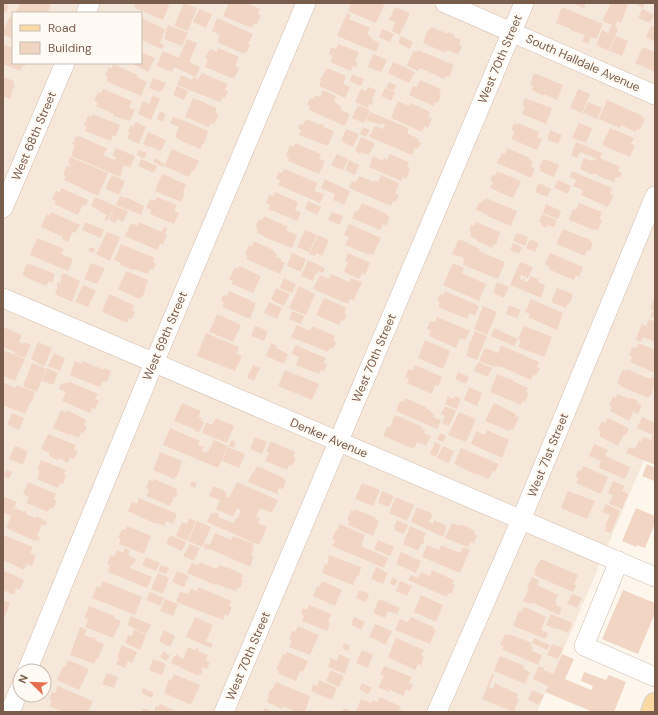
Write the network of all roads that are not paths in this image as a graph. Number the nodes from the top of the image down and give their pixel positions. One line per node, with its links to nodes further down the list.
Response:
1 (306, 3): 10 (street, West 69th Street)
2 (445, 3): 4 (street, South Halldale Avenue)
3 (524, 3): 4 (street, West 70th Street)
4 (512, 32): 6 (street, South Halldale Avenue); 11 (street, West 70th Street)
5 (65, 64): 8 (street, West 68th Street)
6 (655, 95)
7 (655, 196): 12 (street, West 71st Street)
8 (3, 208)
9 (3, 298): 10 (street, Denker Avenue)
10 (154, 363): 11 (street, Denker Avenue); 15 (street, West 69th Street)
11 (339, 442): 12 (street, Denker Avenue); 18 (street, West 70th Street)
12 (521, 520): 13 (street, Denker Avenue); 19 (street, West 71st Street)
13 (619, 561): 14 (street, Denker Avenue); 16 (street)
14 (655, 577)
15 (30, 663)
16 (655, 677)
17 (655, 704): 20 (main road)
18 (224, 712)
19 (437, 712)
20 (652, 712)

